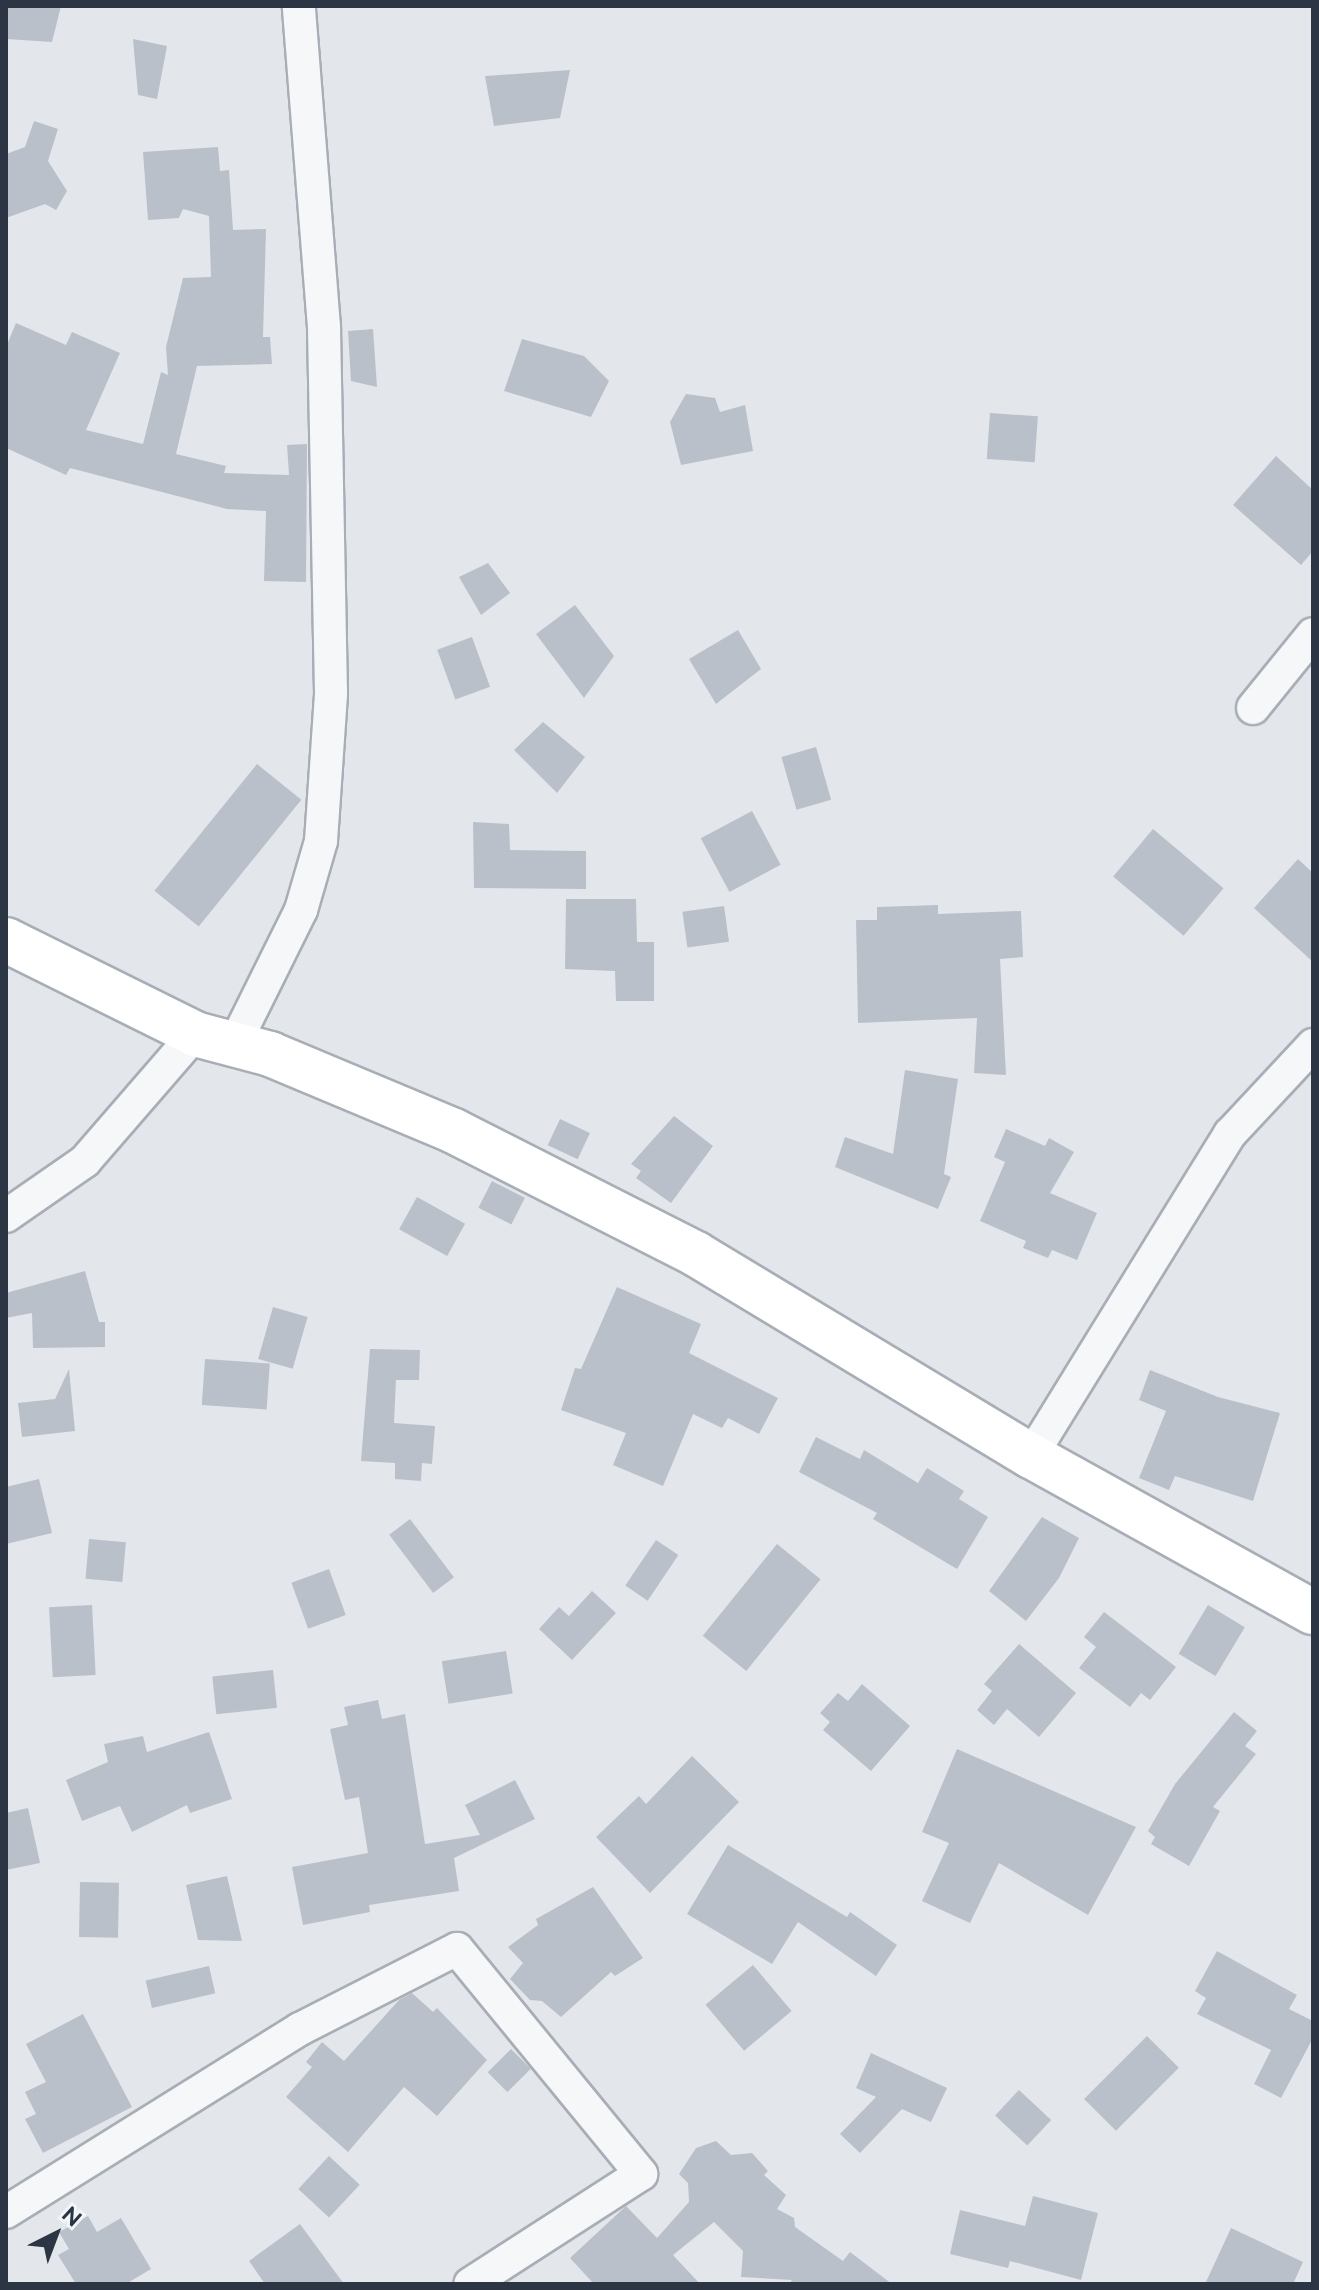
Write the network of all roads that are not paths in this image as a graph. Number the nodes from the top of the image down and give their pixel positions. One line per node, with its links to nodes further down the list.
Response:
1 (299, 6): 5 (street)
2 (1313, 634): 3 (street)
3 (1253, 708)
4 (6, 940): 5 (street)
5 (214, 1039): 7 (street); 8 (street)
6 (1313, 1045): 8 (street)
7 (6, 1216)
8 (1031, 1456): 9 (street)
9 (1313, 1612)
10 (6, 2212): 11 (street)
11 (470, 2284)

